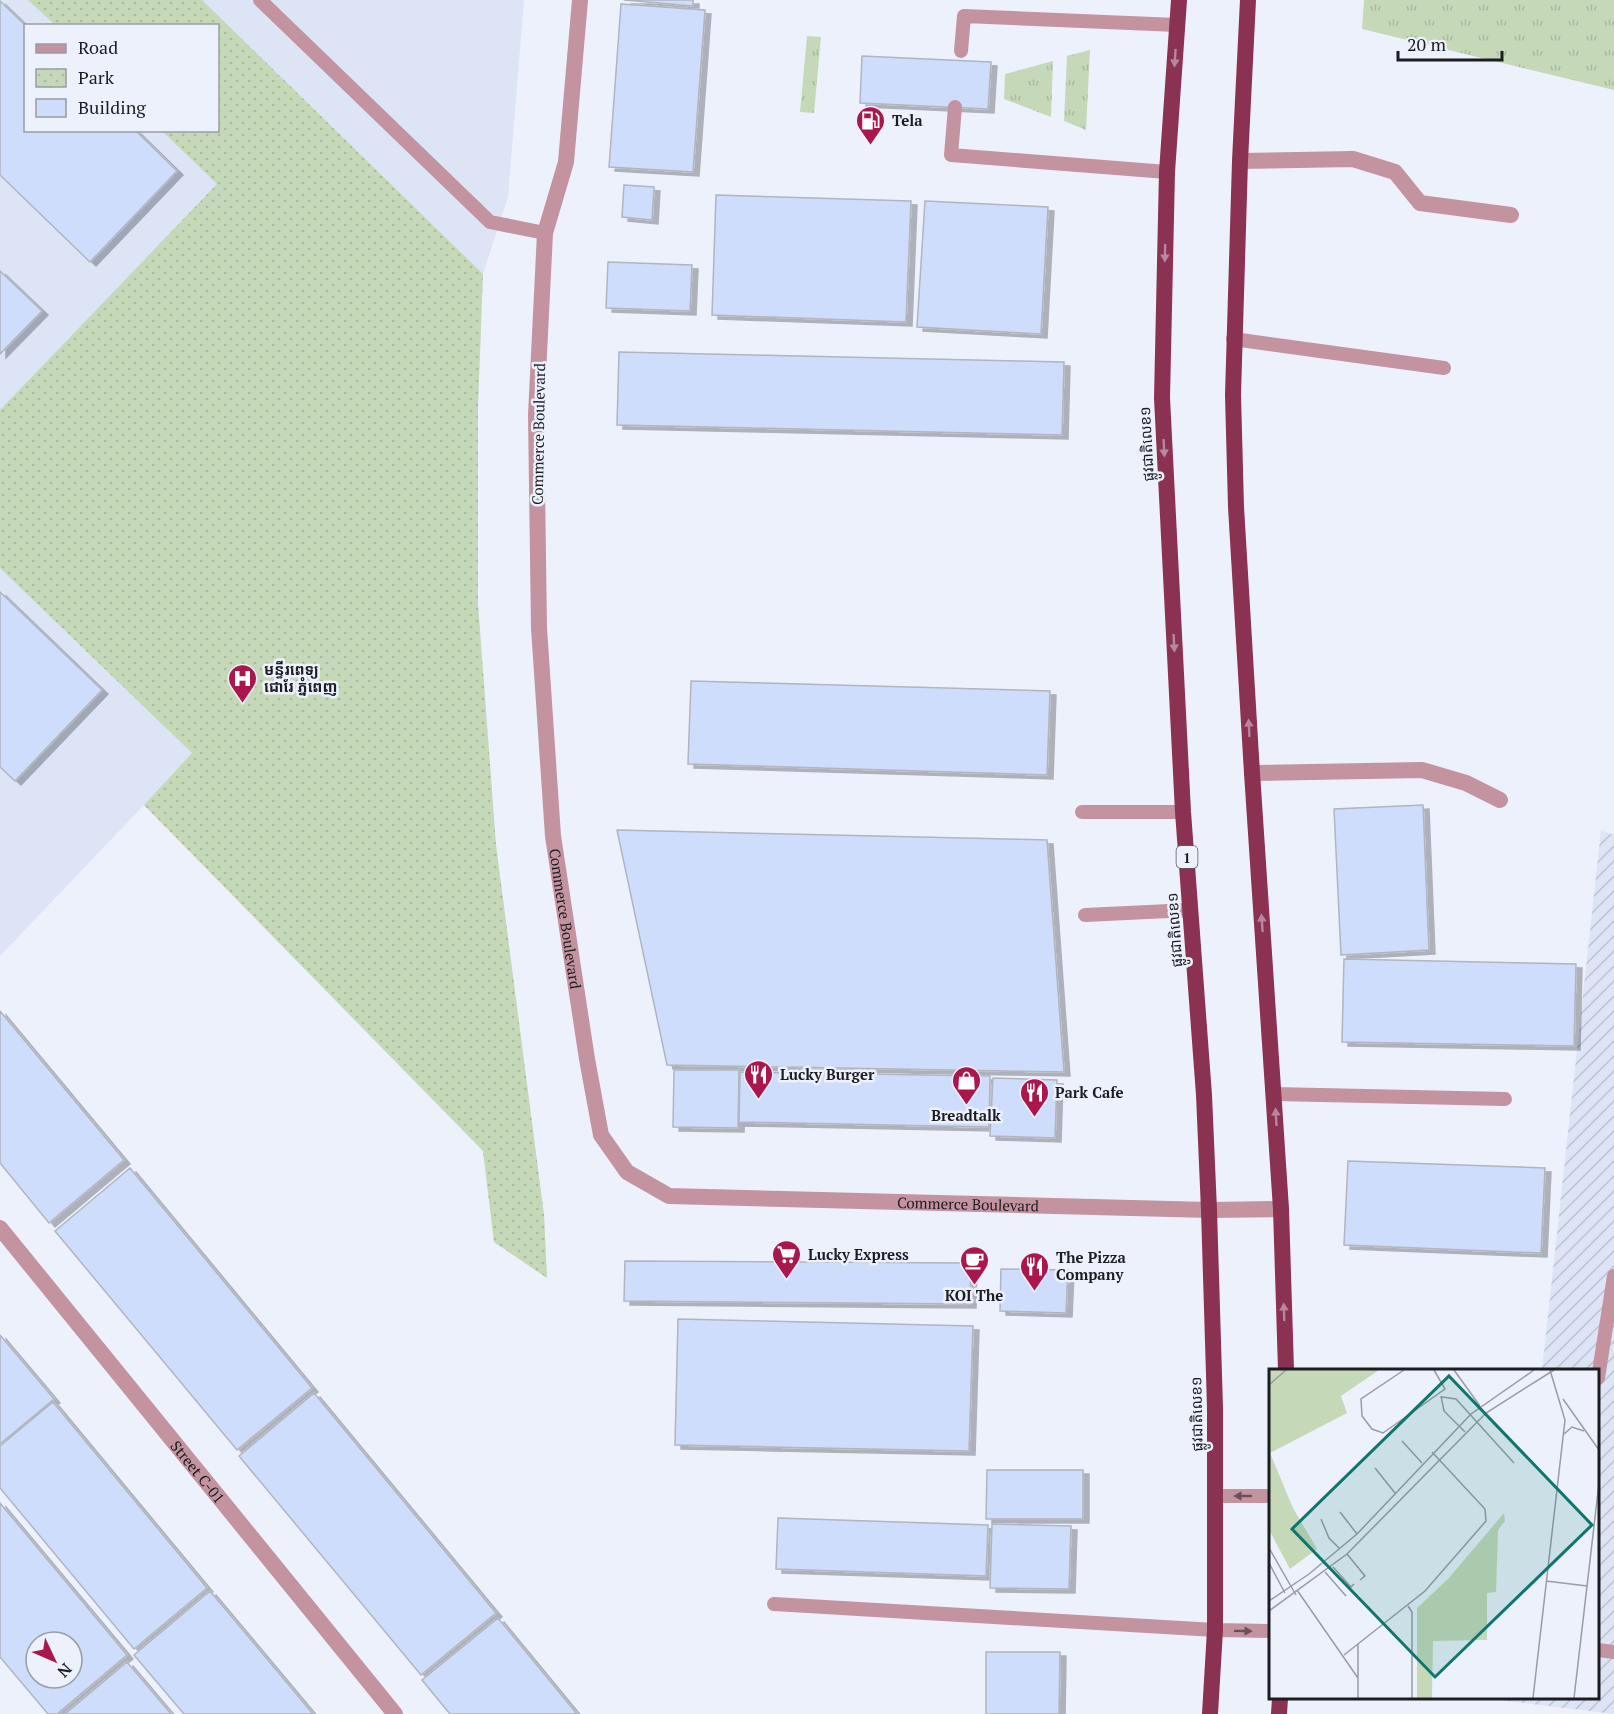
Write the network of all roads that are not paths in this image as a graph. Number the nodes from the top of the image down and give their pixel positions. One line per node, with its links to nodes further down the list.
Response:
1 (260, 0): 11 (lane)
2 (580, 0): 11 (street, Commerce Boulevard)
3 (1179, 0): 5 (highway, ផ្លូវជាតិលេខ១ / 1)
4 (1248, 0): 8 (highway)
5 (1177, 25): 6 (lane); 9 (highway, ផ្លូវជាតិលេខ១ / 1, one-way to 9)
6 (961, 51)
7 (955, 107): 9 (lane)
8 (1240, 161): 10 (street); 12 (highway)
9 (1167, 172): 17 (highway, ផ្លូវជាតិលេខ១ / 1, one-way to 17)
10 (1510, 215)
11 (545, 233): 23 (street, Commerce Boulevard)
12 (1233, 339): 13 (lane); 14 (highway, one-way to 12)
13 (1444, 368)
14 (1252, 773): 15 (street); 20 (highway, one-way to 14)
15 (1500, 801)
16 (1082, 812): 17 (lane)
17 (1183, 812): 18 (highway, ផ្លូវជាតិលេខ១ / 1)
18 (1190, 910): 19 (lane); 23 (highway, ផ្លូវជាតិលេខ១ / 1)
19 (1085, 915)
20 (1274, 1094): 21 (lane); 22 (highway, one-way to 20)
21 (1505, 1099)
22 (1281, 1209): 23 (street, Commerce Boulevard); 26 (highway, one-way to 22)
23 (1209, 1210): 28 (highway, ផ្លូវជាតិលេខ១ / 1)
24 (0, 1227): 36 (street, Street C-01)
25 (1614, 1276): 27 (lane)
26 (1286, 1369)
27 (1599, 1372)
28 (1215, 1496): 29 (lane, one-way to 28); 31 (highway, ផ្លូវជាតិលេខ១ / 1)
29 (1269, 1496)
30 (774, 1604): 31 (lane)
31 (1215, 1630): 32 (lane, one-way to 32); 37 (highway, ផ្លូវជាតិលេខ១ / 1)
32 (1269, 1631)
33 (1599, 1650): 34 (lane)
34 (1614, 1652)
35 (1280, 1699): 38 (highway)
36 (395, 1714)
37 (1210, 1714)
38 (1279, 1714)

